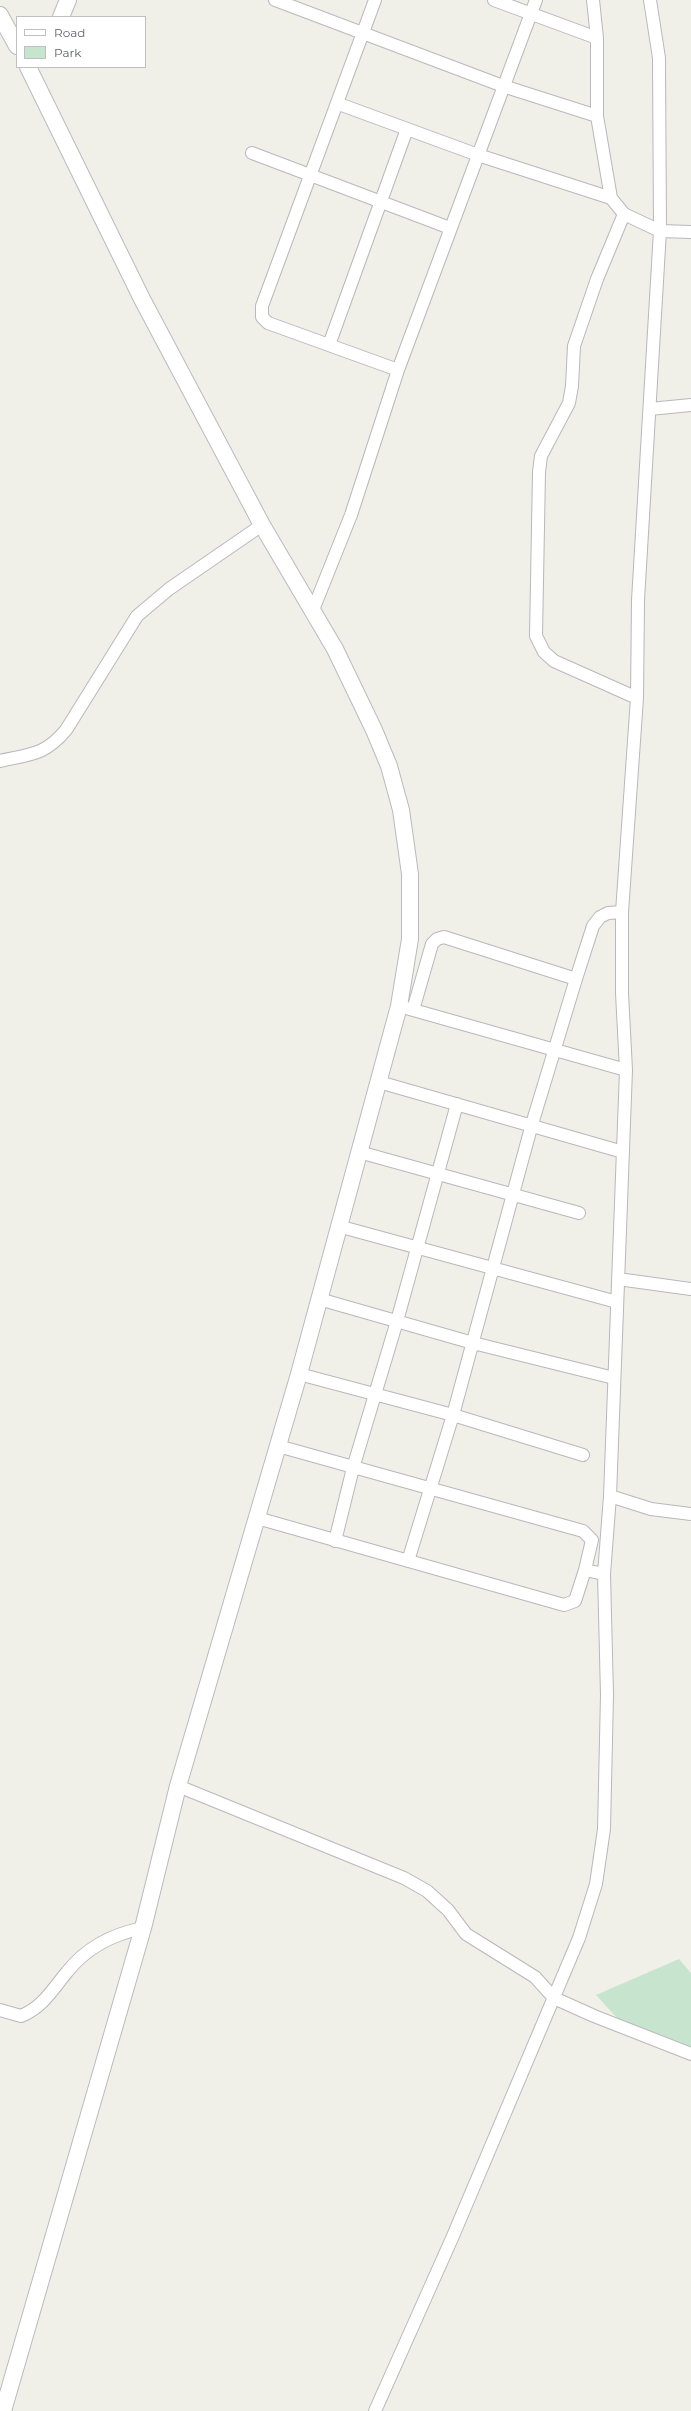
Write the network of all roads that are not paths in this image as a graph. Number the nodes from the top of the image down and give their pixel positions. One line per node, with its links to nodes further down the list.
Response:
1 (68, 0): 11 (main road)
2 (275, 0): 8 (street)
3 (375, 0): 12 (street)
4 (494, 0): 9 (street)
5 (536, 0): 9 (street)
6 (593, 0): 13 (street)
7 (650, 0): 29 (street)
8 (292, 3): 12 (street)
9 (531, 13): 13 (street); 18 (street)
10 (0, 16): 14 (main road)
11 (61, 16)
12 (363, 32): 18 (street); 19 (street)
13 (596, 38): 20 (street)
14 (16, 44)
15 (29, 68): 17 (main road)
16 (43, 68): 17 (main road)
17 (39, 86): 35 (main road)
18 (503, 86): 20 (street); 23 (street)
19 (338, 104): 21 (street); 24 (street)
20 (597, 116): 25 (street)
21 (407, 129): 23 (street); 26 (street)
22 (252, 153): 24 (street)
23 (478, 155): 25 (street); 28 (street)
24 (311, 177): 26 (street); 31 (street)
25 (611, 198): 27 (street)
26 (380, 202): 28 (street); 31 (street)
27 (624, 214): 29 (street); 37 (street)
28 (450, 228): 32 (street)
29 (660, 231): 30 (street); 34 (street)
30 (691, 232)
31 (329, 345): 32 (street)
32 (398, 370): 36 (street)
33 (691, 405): 34 (street)
34 (650, 409): 37 (street)
35 (262, 525): 36 (main road); 38 (street)
36 (313, 610): 41 (main road)
37 (637, 698): 39 (street)
38 (0, 761)
39 (622, 912): 40 (street); 43 (street)
40 (576, 979): 41 (street); 42 (street)
41 (406, 1008): 42 (street); 44 (main road)
42 (554, 1050): 43 (street); 46 (street)
43 (626, 1070): 48 (street)
44 (378, 1082): 45 (street); 47 (main road)
45 (457, 1104): 46 (street); 49 (street)
46 (532, 1124): 48 (street); 50 (street)
47 (358, 1152): 49 (street); 52 (main road)
48 (623, 1152): 55 (street)
49 (437, 1174): 50 (street); 53 (street)
50 (513, 1195): 51 (street); 54 (street)
51 (579, 1213)
52 (338, 1226): 53 (street); 57 (main road)
53 (416, 1248): 54 (street); 59 (street)
54 (492, 1269): 58 (street); 60 (street)
55 (618, 1278): 56 (street); 58 (street)
56 (691, 1289)
57 (319, 1299): 59 (street); 61 (main road)
58 (617, 1302): 62 (street)
59 (397, 1321): 60 (street); 63 (street)
60 (473, 1342): 62 (street); 64 (street)
61 (299, 1374): 63 (street); 65 (main road)
62 (614, 1378): 69 (street)
63 (375, 1395): 64 (street); 67 (street)
64 (452, 1415): 66 (street); 68 (street)
65 (278, 1446): 67 (street); 71 (main road)
66 (583, 1455)
67 (353, 1468): 68 (street); 72 (street)
68 (430, 1488): 73 (street); 74 (street)
69 (610, 1496): 70 (street); 75 (street)
70 (691, 1514)
71 (257, 1518): 72 (street); 76 (main road)
72 (335, 1541): 73 (street)
73 (408, 1561): 74 (street)
74 (585, 1570): 75 (street)
75 (604, 1574): 78 (street)
76 (178, 1786): 77 (main road); 78 (street)
77 (143, 1928): 79 (street); 81 (main road)
78 (554, 1998): 80 (street); 82 (street)
79 (0, 2010)
80 (691, 2054)
81 (3, 2411)
82 (376, 2411)

